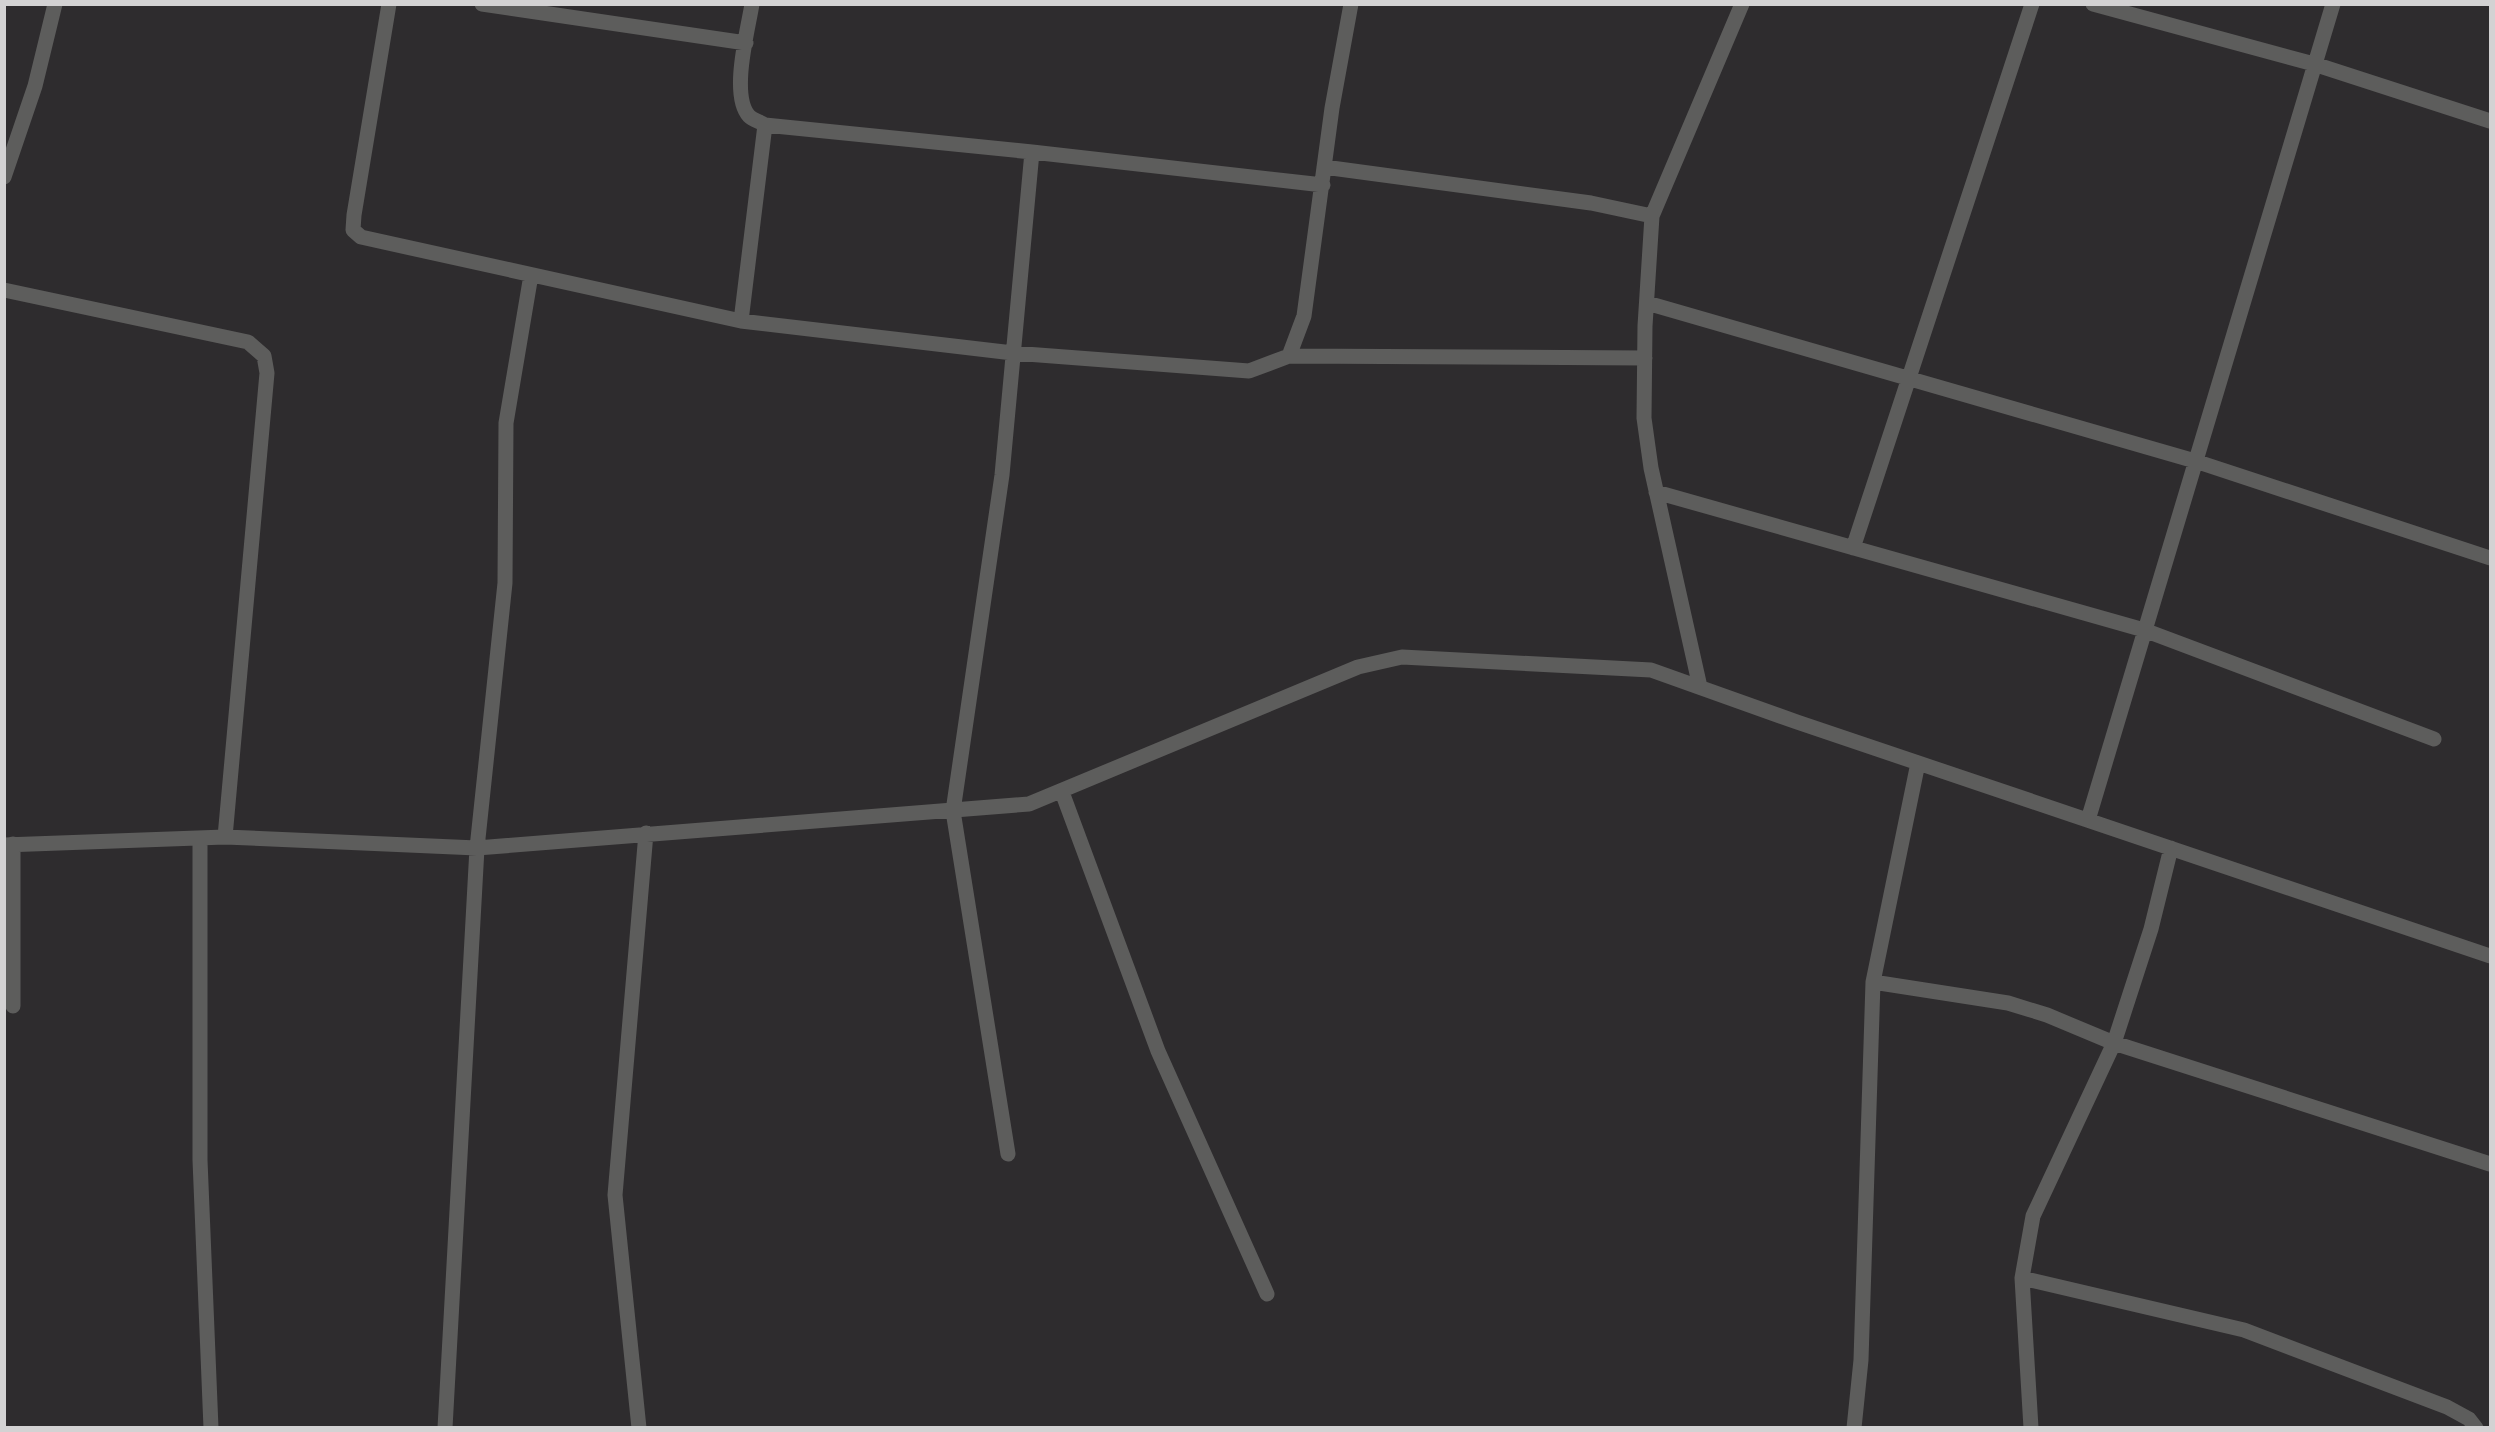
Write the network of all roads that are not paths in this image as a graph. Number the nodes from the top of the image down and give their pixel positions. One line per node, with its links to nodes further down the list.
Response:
1 (55, 4): 16 (street)
2 (389, 4): 19 (street)
3 (482, 4): 10 (street)
4 (752, 4): 10 (street)
5 (1351, 4): 15 (street)
6 (1742, 4): 18 (street)
7 (2032, 4): 26 (street)
8 (2093, 4): 11 (street)
9 (2333, 4): 11 (street)
10 (746, 43): 13 (street)
11 (2314, 64): 12 (street); 27 (street)
12 (2490, 121)
13 (765, 125): 14 (street); 22 (street)
14 (1032, 152): 17 (street); 23 (street)
15 (1324, 167): 17 (street); 18 (street)
16 (4, 177)
17 (1323, 185): 24 (street)
18 (1652, 216): 21 (street)
19 (531, 275): 22 (street); 42 (street)
20 (4, 290): 39 (street)
21 (1647, 303): 25 (street); 26 (street)
22 (741, 321): 23 (street)
23 (1013, 353): 24 (street); 36 (street)
24 (1289, 357): 25 (street)
25 (1645, 358): 28 (street)
26 (1908, 379): 27 (street); 29 (street)
27 (2195, 461): 30 (street); 31 (street)
28 (1656, 492): 29 (street); 32 (street)
29 (1853, 548): 31 (street)
30 (2490, 558)
31 (2144, 630): 33 (street); 37 (street)
32 (1700, 687): 34 (street); 35 (street)
33 (2434, 739)
34 (1918, 763): 37 (street); 45 (street)
35 (1062, 792): 36 (street); 51 (street)
36 (953, 811): 38 (street); 48 (street)
37 (2088, 820): 43 (street)
38 (646, 833): 42 (street); 54 (street)
39 (225, 837): 40 (street); 42 (street)
40 (200, 838): 41 (street); 52 (street)
41 (9, 845): 46 (street)
42 (477, 848): 53 (street)
43 (2171, 848): 44 (street); 47 (street)
44 (2490, 956)
45 (1873, 982): 47 (street); 55 (street)
46 (13, 1006)
47 (2114, 1043): 49 (street); 50 (street)
48 (1008, 1154)
49 (2490, 1164)
50 (2022, 1278): 56 (street); 57 (street)
51 (1267, 1294)
52 (211, 1428)
53 (444, 1428)
54 (639, 1428)
55 (1854, 1428)
56 (2031, 1428)
57 (2476, 1428)

